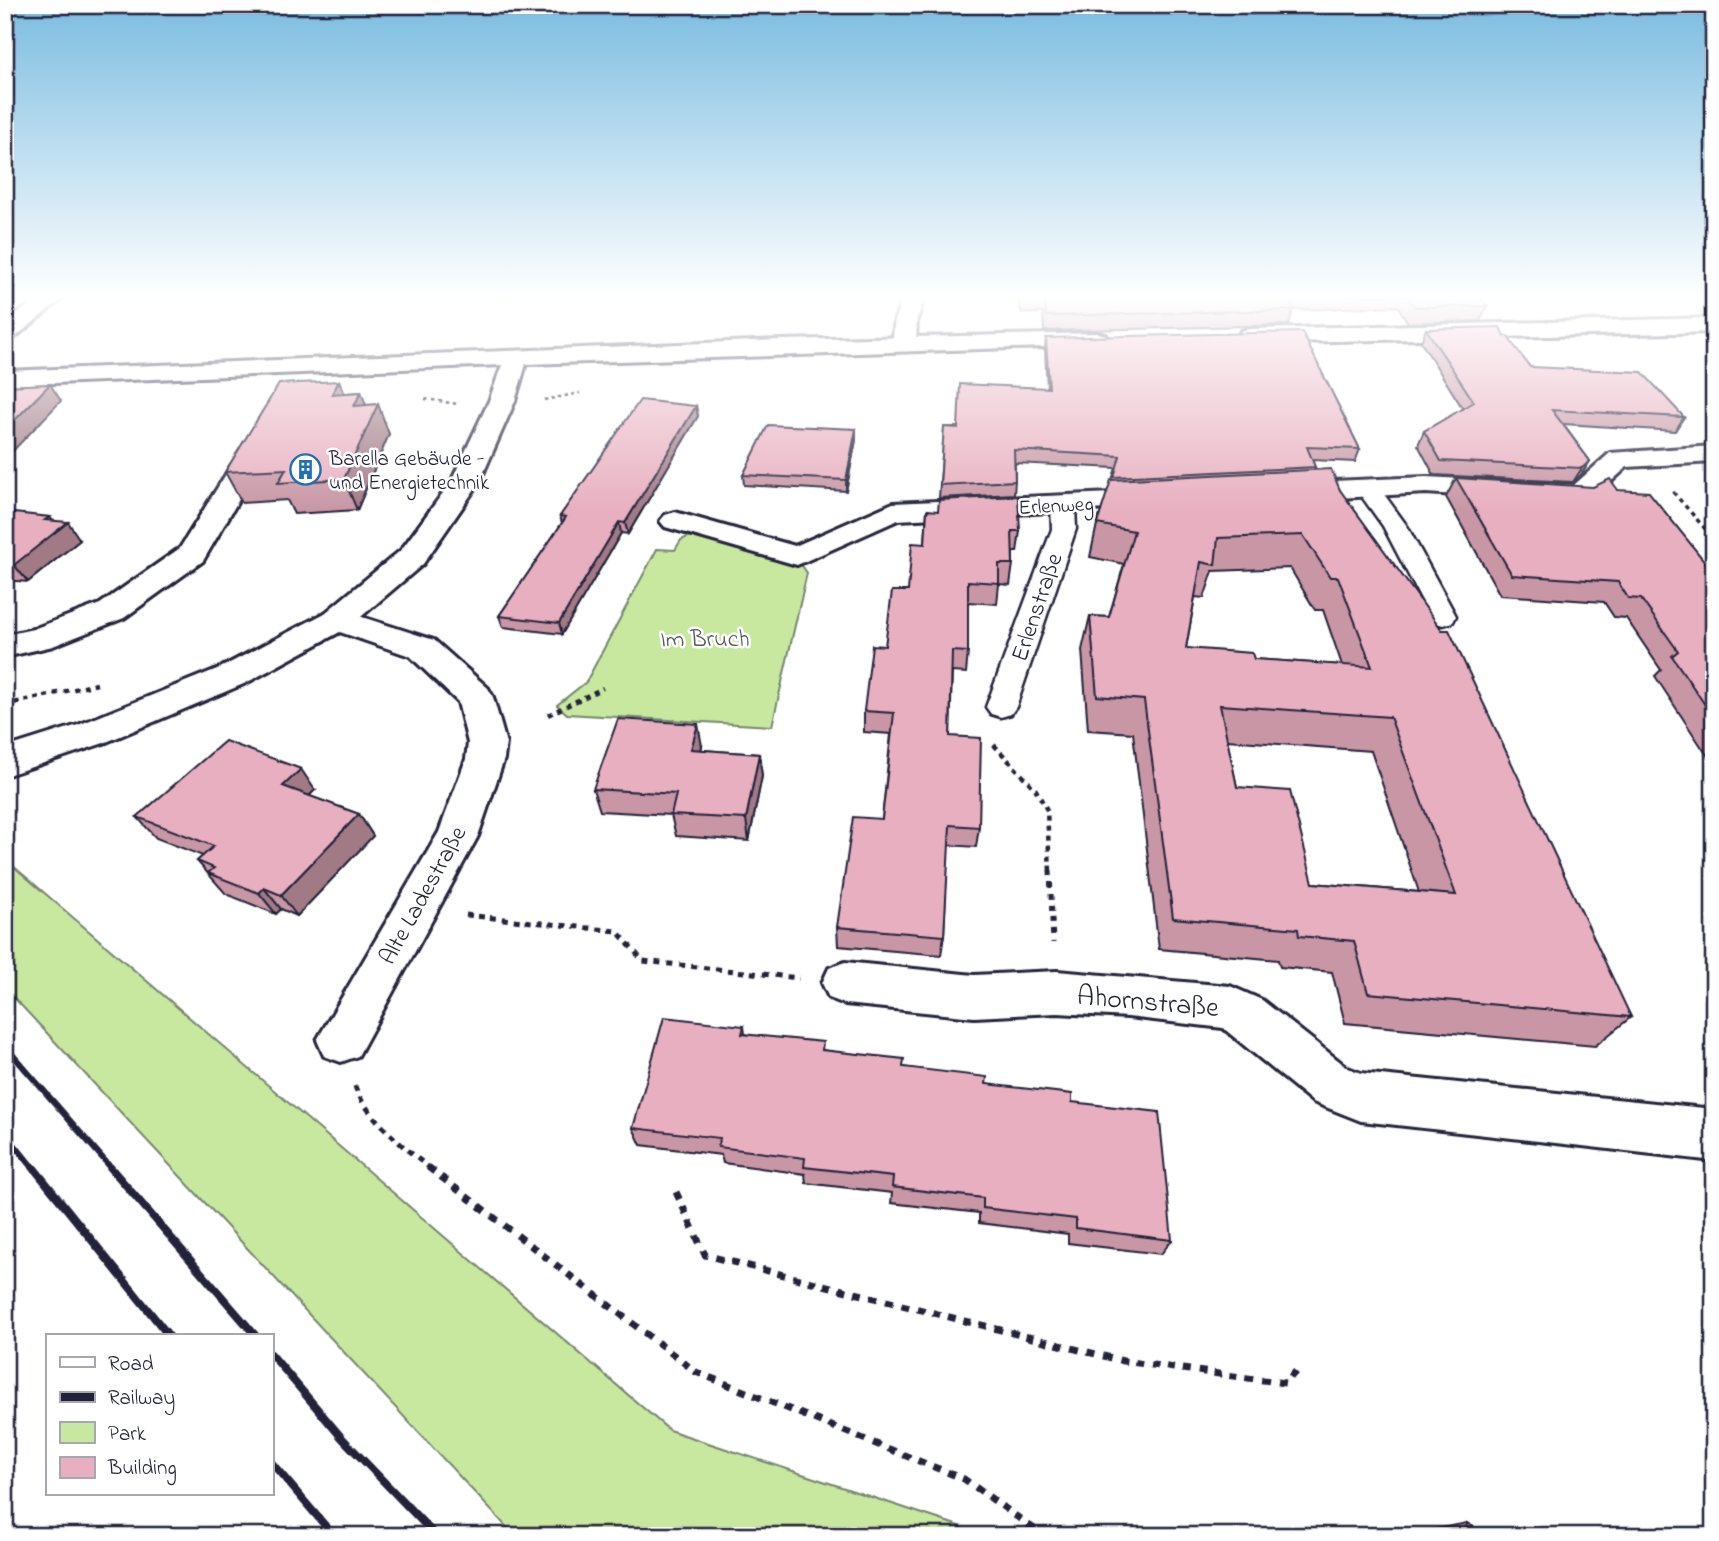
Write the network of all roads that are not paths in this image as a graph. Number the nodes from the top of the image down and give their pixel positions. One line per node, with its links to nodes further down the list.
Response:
1 (276, 368): 3 (street)
2 (513, 368): 12 (street)
3 (5, 378)
4 (1714, 454): 6 (street)
5 (241, 472): 13 (street)
6 (1367, 487): 7 (street); 11 (lane)
7 (1262, 493)
8 (1184, 498): 9 (street, Erlenweg)
9 (1063, 505): 10 (street, Erlenweg); 14 (lane, Erlenstraße)
10 (675, 521)
11 (1443, 616)
12 (337, 620): 15 (street); 17 (street, Alte Ladestraße)
13 (5, 646)
14 (1001, 707)
15 (5, 762)
16 (845, 983): 18 (street, Ahornstraße)
17 (341, 1041)
18 (1714, 1135)

